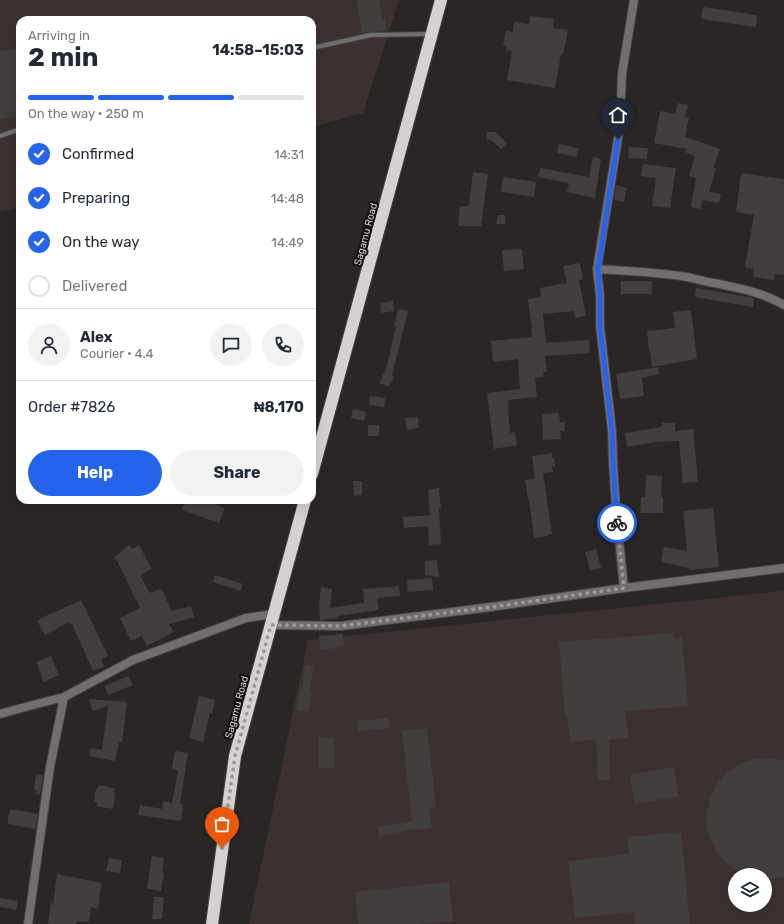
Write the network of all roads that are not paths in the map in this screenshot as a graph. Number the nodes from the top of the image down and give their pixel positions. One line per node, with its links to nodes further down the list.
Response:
1 (441, 0): 3 (highway, Sagamu Road)
2 (634, 0): 7 (street)
3 (432, 34): 4 (lane); 9 (highway, Sagamu Road)
4 (316, 47)
5 (16, 130): 6 (lane)
6 (0, 136)
7 (598, 269): 8 (street); 12 (street)
8 (784, 305)
9 (316, 459)
10 (304, 504): 13 (highway, Sagamu Road)
11 (784, 568): 12 (street)
12 (624, 588): 13 (street)
13 (272, 619): 14 (street); 17 (highway, Sagamu Road)
14 (64, 697): 15 (street); 16 (street)
15 (0, 714)
16 (28, 924)
17 (212, 924)

